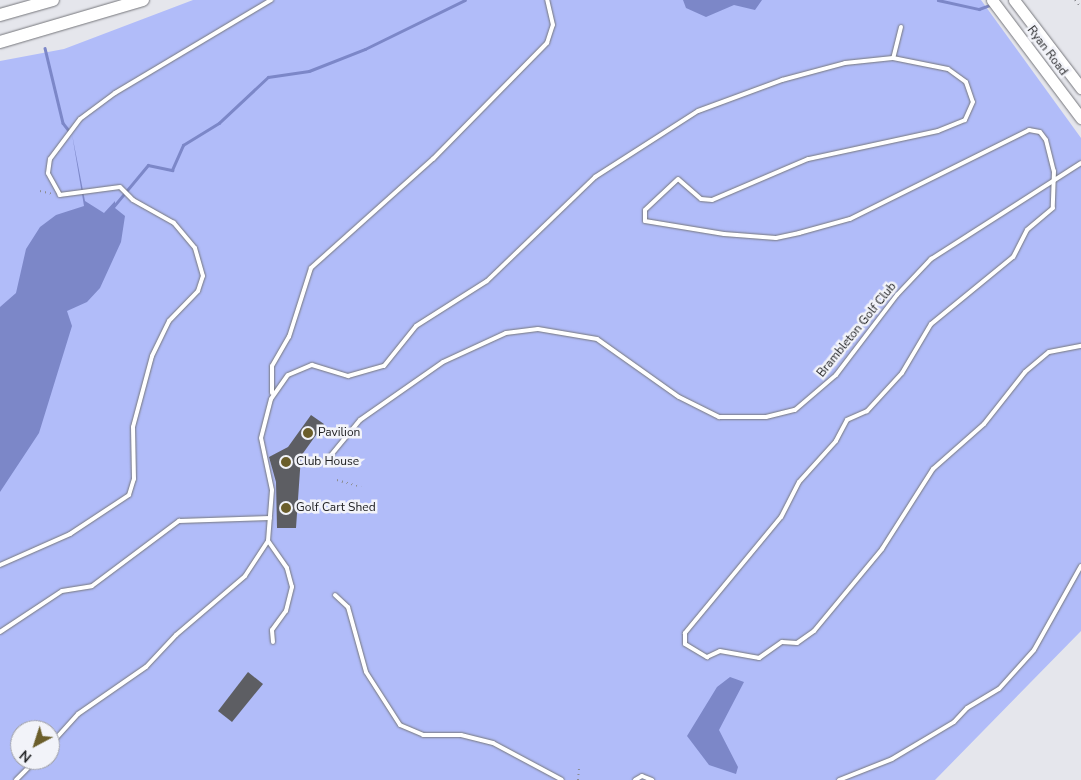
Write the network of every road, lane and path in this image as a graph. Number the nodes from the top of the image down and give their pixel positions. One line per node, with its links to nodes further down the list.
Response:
1 (53, 0): 9 (main road)
2 (143, 0): 11 (main road)
3 (271, 0): 18 (lane)
4 (547, 0): 20 (lane)
5 (992, 0): 14 (main road, Ryan Road)
6 (1014, 0): 13 (main road, Ryan Road)
7 (1075, 0): 8 (path)
8 (1081, 7)
9 (0, 15)
10 (901, 27): 12 (lane)
11 (0, 42)
12 (893, 58): 16 (lane); 20 (lane)
13 (1081, 88)
14 (1081, 118)
15 (1081, 163): 16 (lane, Brambleton Golf Club)
16 (1052, 180): 19 (lane); 21 (lane, Brambleton Golf Club)
17 (40, 191): 18 (path)
18 (57, 192): 26 (lane)
19 (1081, 346)
20 (271, 399): 24 (lane)
21 (327, 460)
22 (337, 480): 23 (path)
23 (361, 486)
24 (270, 518): 25 (lane); 29 (lane)
25 (268, 541): 30 (lane); 31 (lane)
26 (0, 565)
27 (1081, 566): 39 (lane)
28 (336, 595): 35 (lane)
29 (0, 632)
30 (274, 642)
31 (60, 734)
32 (579, 768): 36 (path)
33 (26, 770): 34 (lane)
34 (16, 780)
35 (562, 780)
36 (578, 780)
37 (635, 780): 38 (lane)
38 (652, 780)
39 (839, 780)

